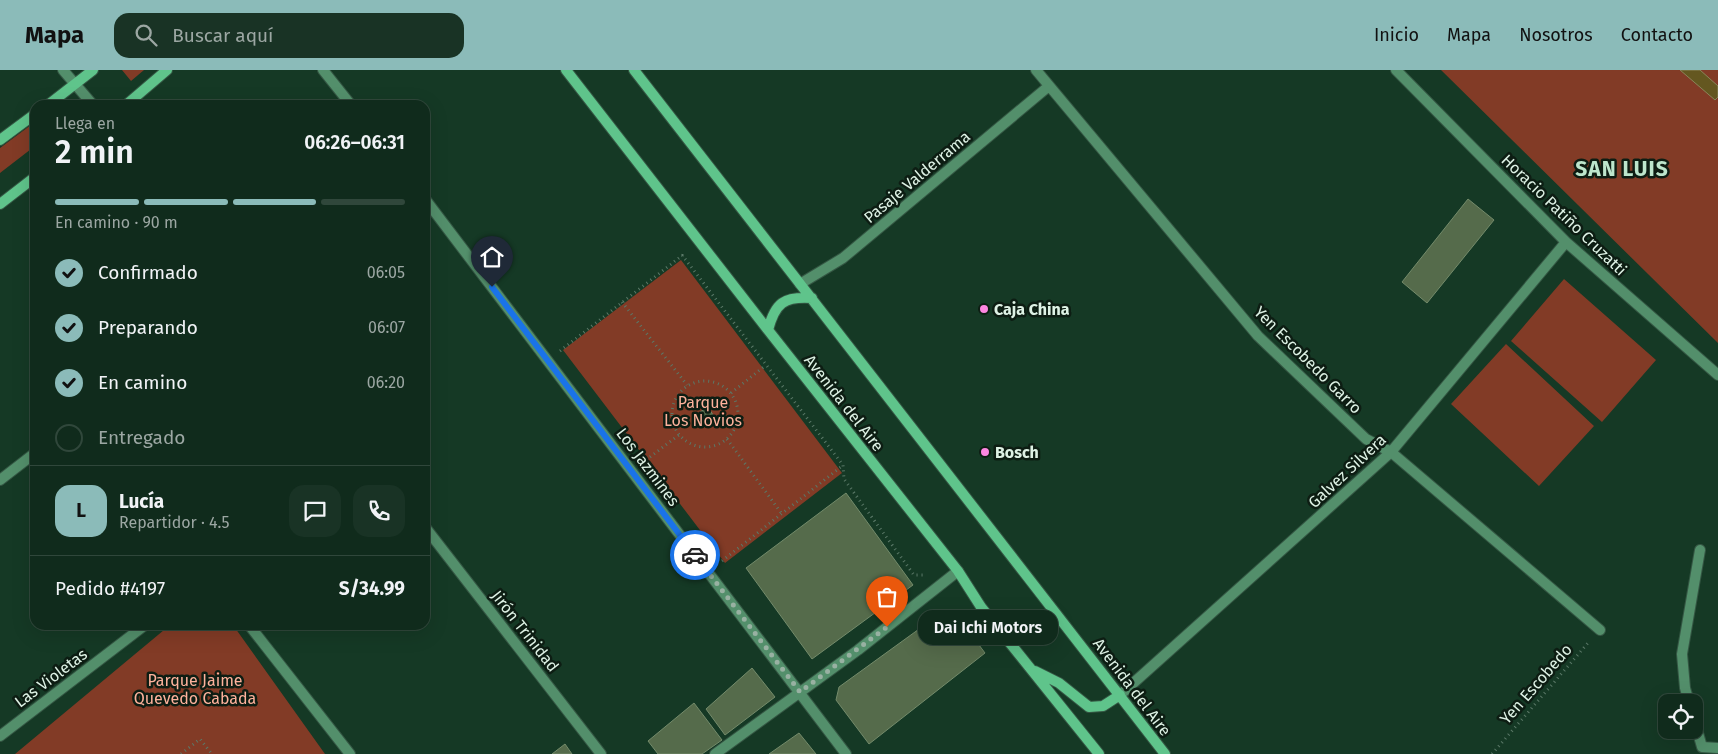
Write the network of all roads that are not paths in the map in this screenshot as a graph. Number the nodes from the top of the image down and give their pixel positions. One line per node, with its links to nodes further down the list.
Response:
1 (63, 70): 9 (street)
2 (93, 70): 9 (main road)
3 (167, 70): 13 (main road)
4 (323, 70): 14 (street)
5 (566, 70): 23 (main road, Avenida del Aire)
6 (634, 70): 21 (main road, Avenida del Aire)
7 (1036, 70): 10 (street, Yen Escobedo Garro)
8 (1396, 70): 20 (street, Horacio Patiño Cruzatti)
9 (76, 85): 11 (main road); 12 (street)
10 (1050, 86): 21 (street, Pasaje Valderrama); 25 (street, Yen Escobedo Garro)
11 (55, 100)
12 (89, 100)
13 (132, 100)
14 (347, 100)
15 (30, 118): 16 (main road)
16 (0, 140)
17 (30, 181): 18 (main road)
18 (0, 204)
19 (430, 206): 35 (street, Los Jazmines)
20 (1566, 242): 24 (street, Horacio Patiño Cruzatti); 25 (street, Galvez Silvera)
21 (800, 284): 22 (main road, Avenida del Aire)
22 (812, 298): 23 (main road); 37 (main road, Avenida del Aire)
23 (768, 330): 30 (main road, Avenida del Aire)
24 (1718, 375)
25 (1391, 452): 33 (street, Yen Escobedo Garro); 37 (street, Galvez Silvera)
26 (30, 457): 27 (street)
27 (0, 480)
28 (430, 533): 42 (street, Jirón Trinidad)
29 (1700, 550): 36 (street)
30 (958, 571): 34 (main road, Avenida del Aire); 35 (street)
31 (138, 630): 38 (street, Las Violetas)
32 (253, 630): 41 (street)
33 (1600, 630)
34 (1032, 669): 37 (main road); 45 (main road, Avenida del Aire)
35 (800, 692): 43 (street); 44 (street, Los Jazmines)
36 (1687, 694)
37 (1120, 695): 46 (main road, Avenida del Aire)
38 (0, 736)
39 (1718, 748): 40 (street)
40 (1701, 750)
41 (350, 754)
42 (601, 754)
43 (715, 754)
44 (846, 754)
45 (1099, 754)
46 (1165, 754)

